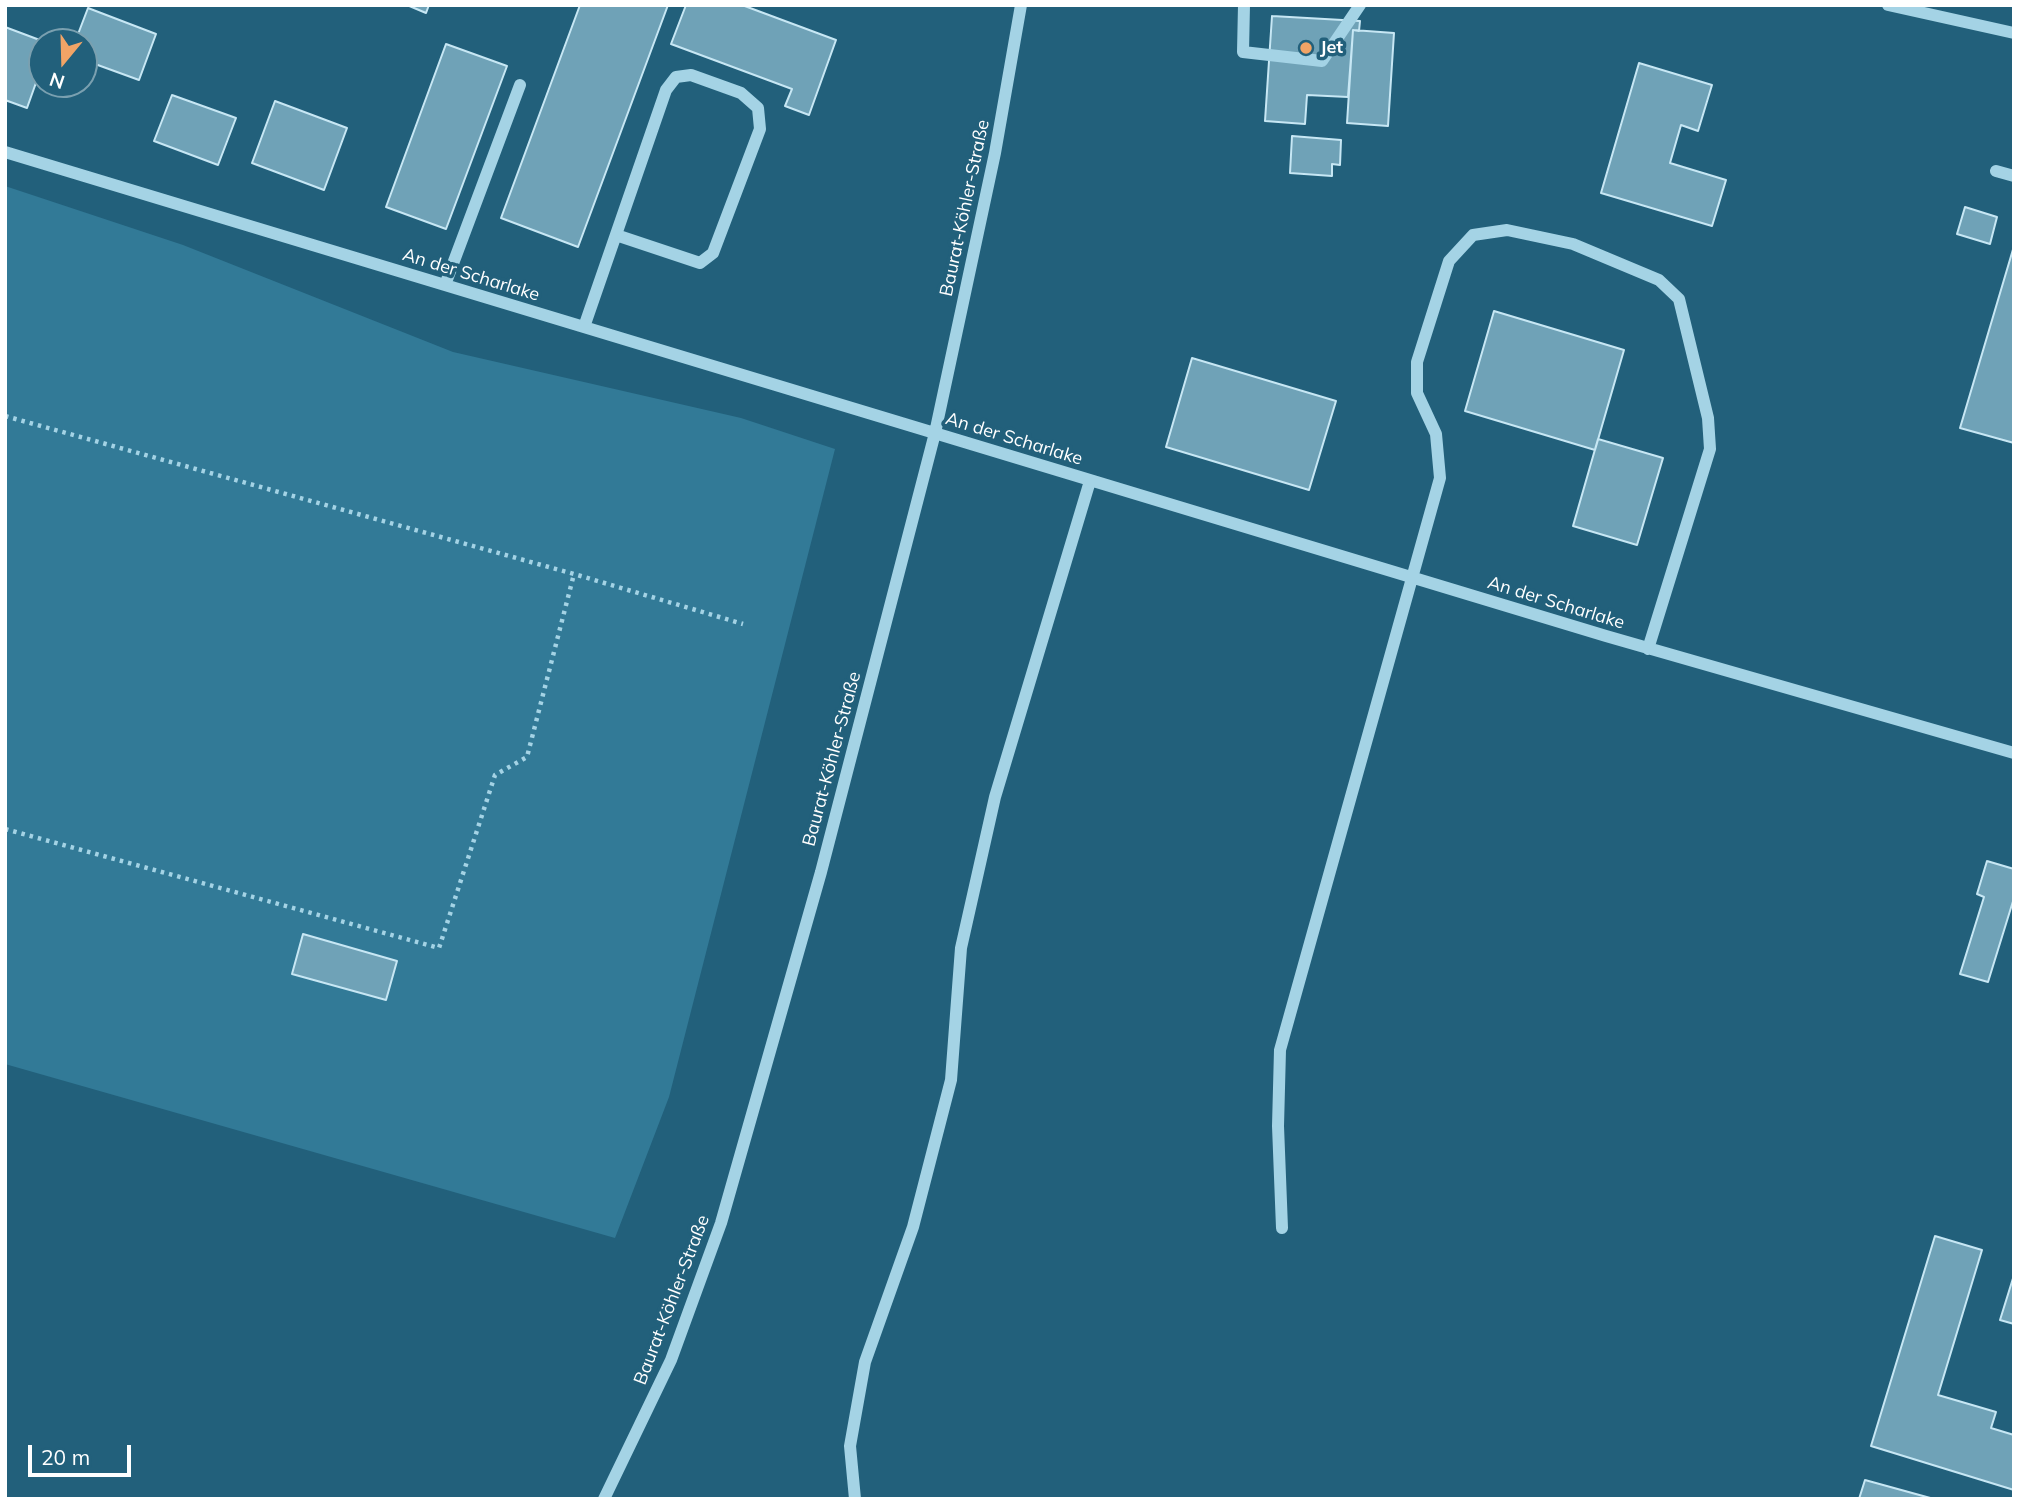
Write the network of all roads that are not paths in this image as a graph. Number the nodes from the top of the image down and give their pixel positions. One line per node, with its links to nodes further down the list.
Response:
1 (1021, 5): 13 (street, Baurat-Köhler-Straße)
2 (1244, 5): 3 (street)
3 (1360, 5)
4 (1888, 5): 5 (street)
5 (2014, 33)
6 (520, 85): 11 (street)
7 (5, 152): 11 (street, An der Scharlake)
8 (1996, 171): 9 (street)
9 (2014, 176)
10 (616, 235): 10 (street); 12 (street)
11 (444, 285): 12 (street, An der Scharlake)
12 (584, 327): 13 (street, An der Scharlake)
13 (935, 433): 14 (street, An der Scharlake); 19 (street, Baurat-Köhler-Straße)
14 (1090, 481): 15 (street, An der Scharlake); 20 (street)
15 (1412, 578): 16 (street, An der Scharlake); 16 (street); 18 (street)
16 (1648, 649): 17 (street, An der Scharlake)
17 (2014, 753)
18 (1282, 1228)
19 (604, 1499)
20 (855, 1499)

